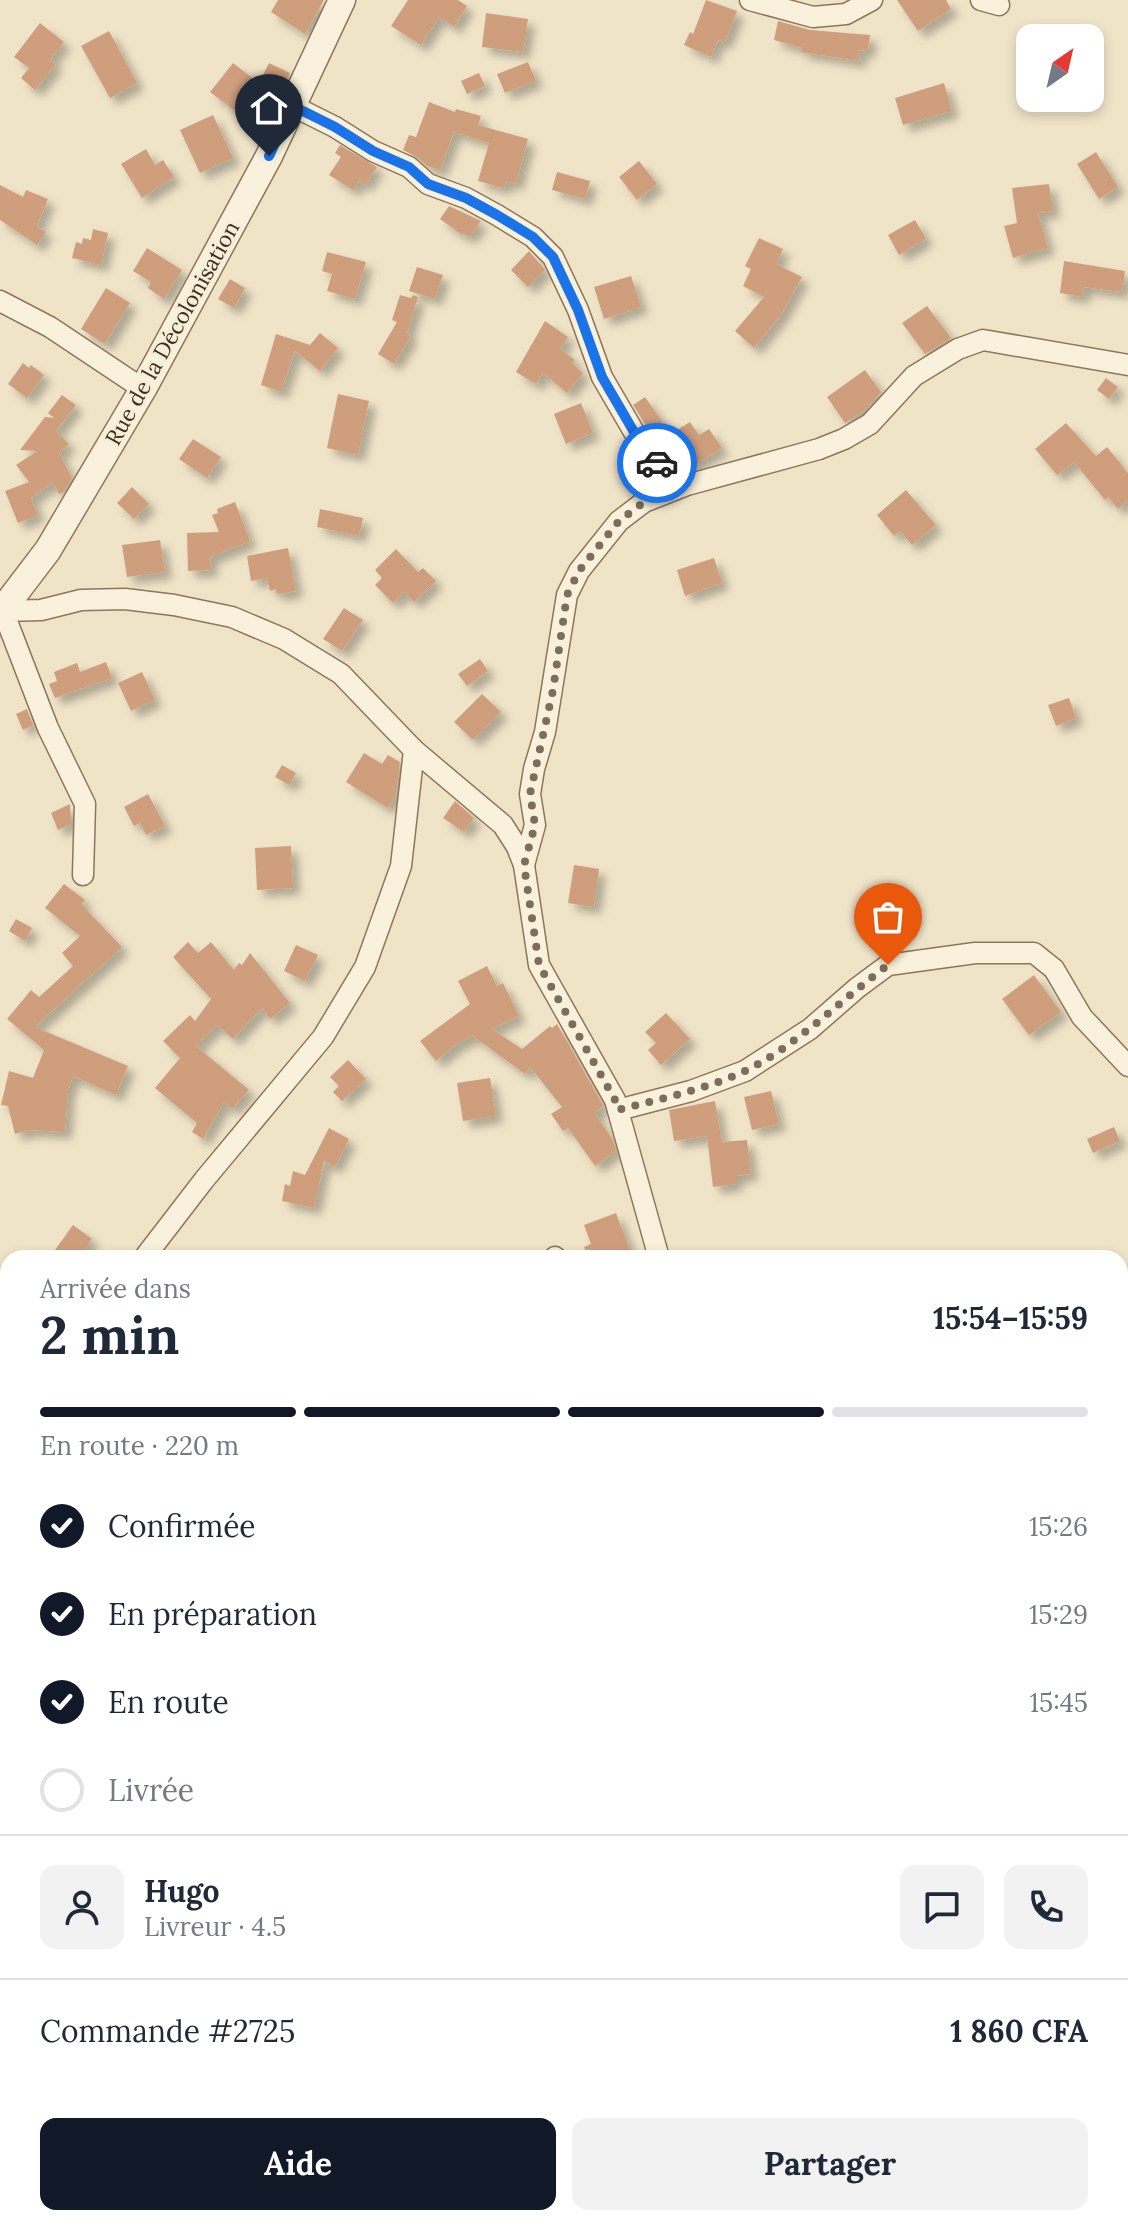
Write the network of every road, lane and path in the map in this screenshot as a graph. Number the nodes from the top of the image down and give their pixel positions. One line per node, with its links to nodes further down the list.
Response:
1 (342, 0): 4 (street, Rue de la Décolonisation)
2 (750, 0): 3 (street)
3 (872, 0)
4 (293, 106): 7 (street, Rue de la Décolonisation); 8 (street)
5 (0, 301): 7 (street)
6 (1128, 365): 8 (street)
7 (143, 389): 9 (street, Rue de la Décolonisation)
8 (676, 489): 11 (street)
9 (1, 612): 10 (street); 12 (street)
10 (414, 750): 11 (street); 15 (street)
11 (524, 865): 14 (street)
12 (83, 875)
13 (1128, 1066): 14 (street)
14 (618, 1110): 16 (street)
15 (151, 1250)
16 (657, 1250)

